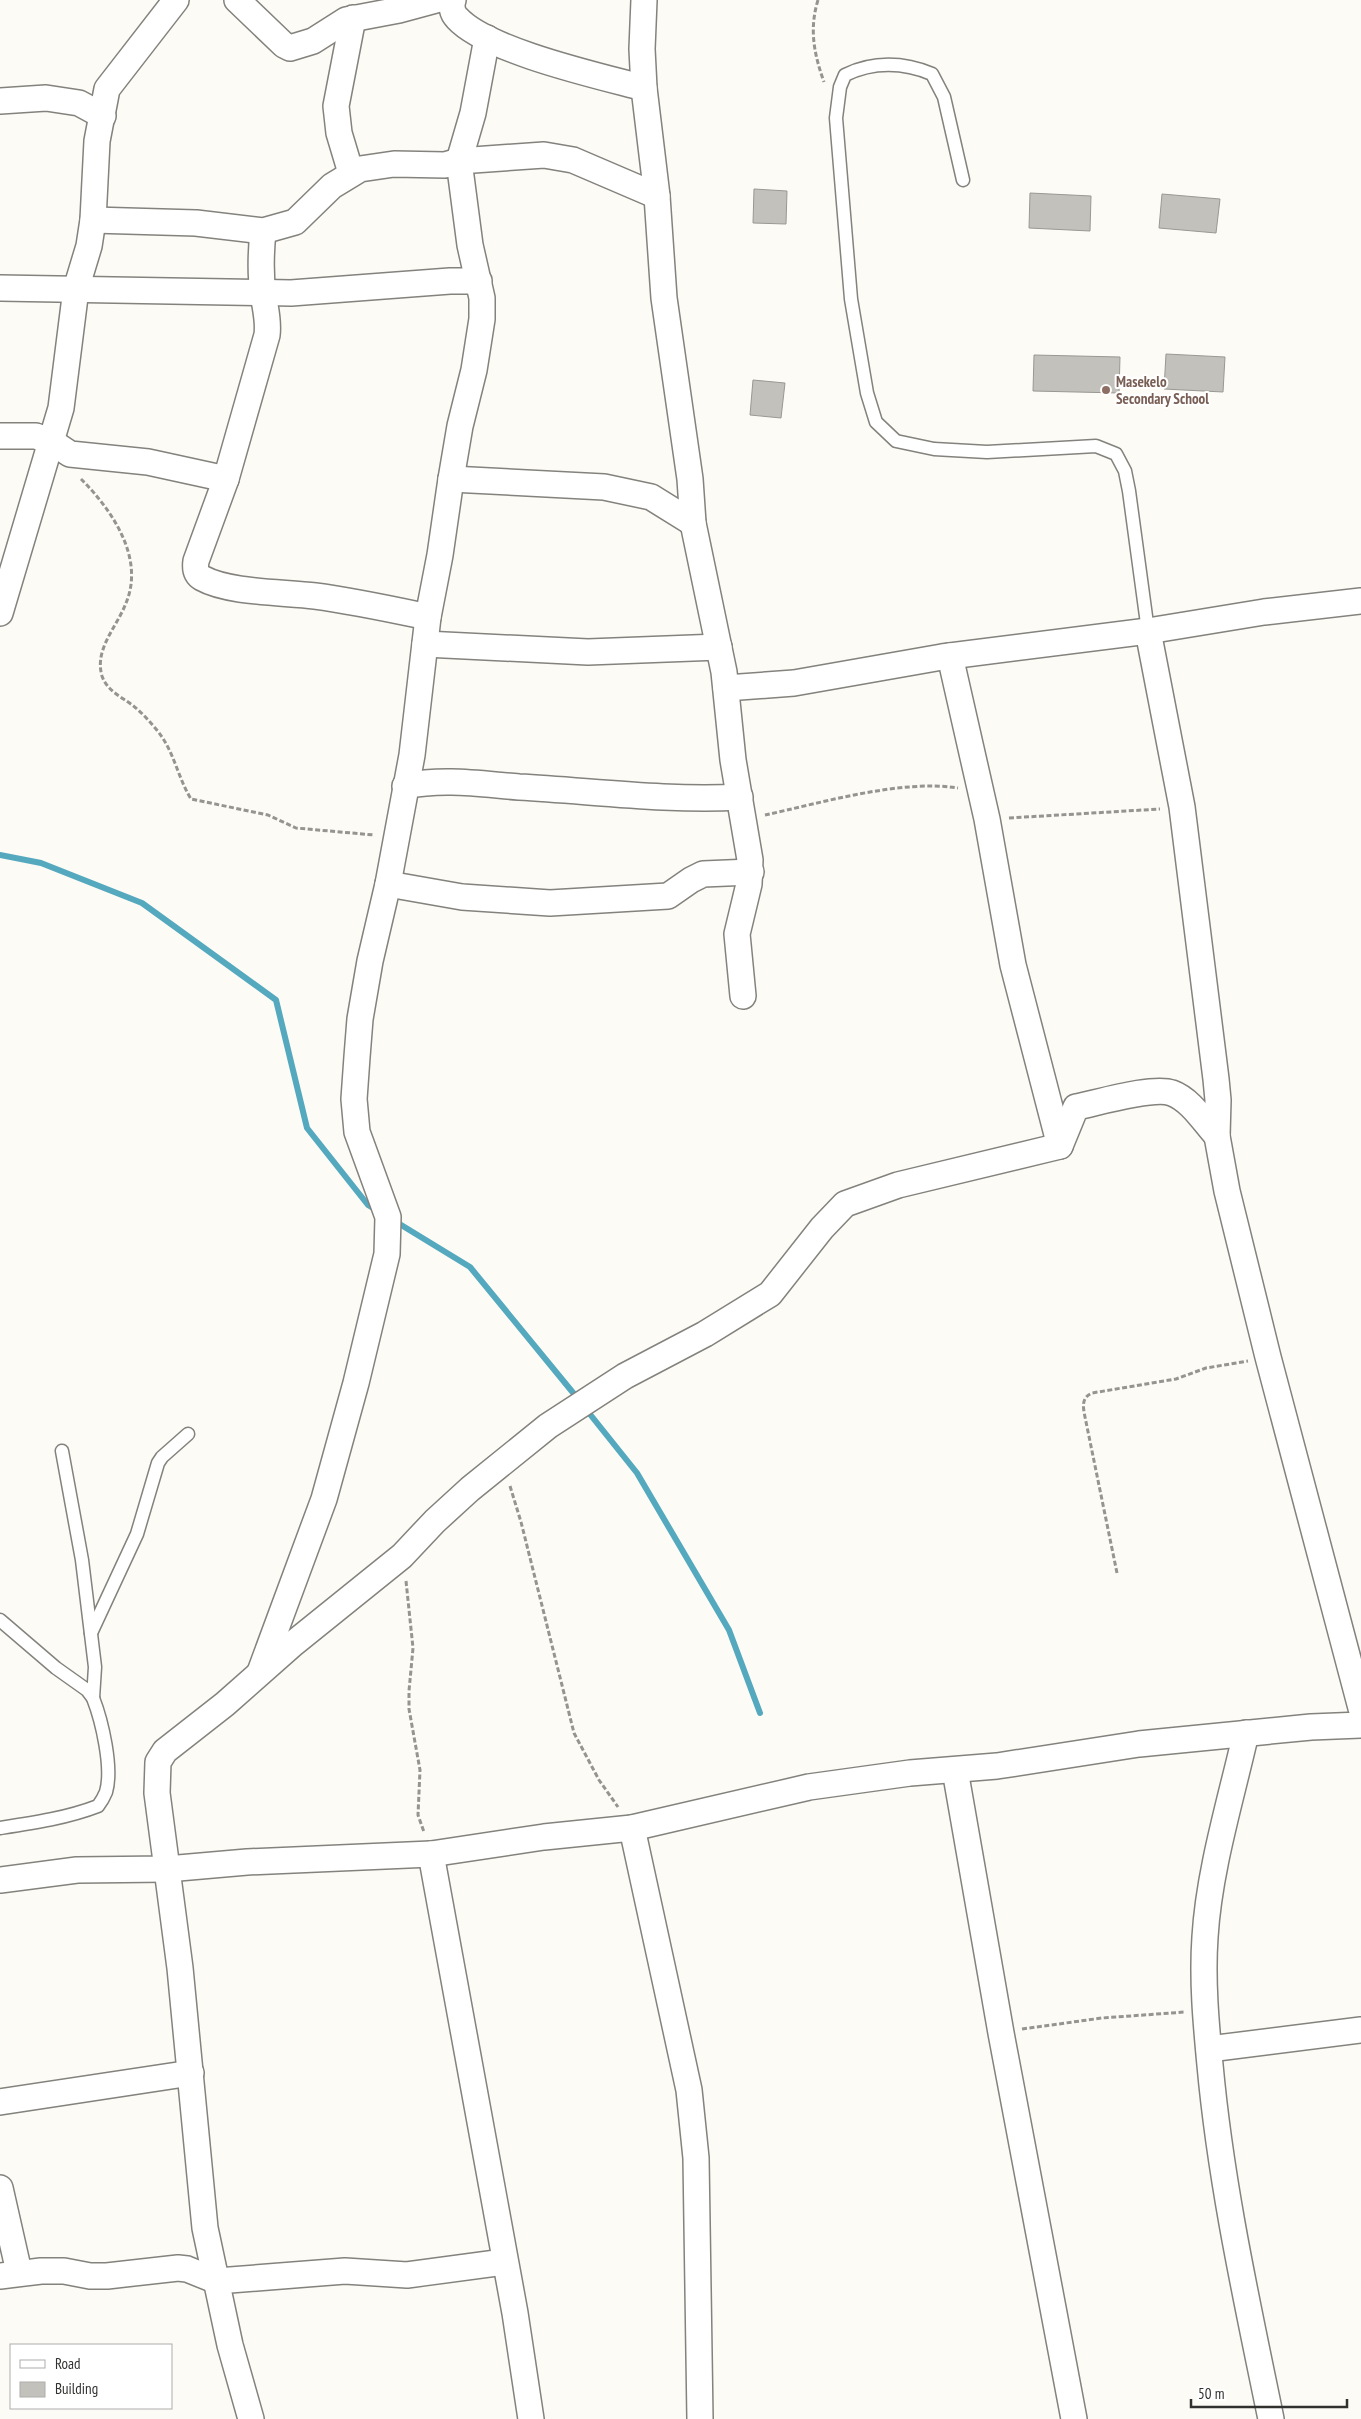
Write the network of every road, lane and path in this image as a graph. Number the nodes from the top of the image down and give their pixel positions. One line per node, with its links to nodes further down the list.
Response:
1 (176, 0): 11 (street)
2 (237, 0): 7 (street)
3 (436, 0): 7 (street)
4 (453, 0): 8 (street)
5 (644, 0): 9 (street)
6 (818, 0): 12 (path)
7 (353, 18): 14 (street)
8 (487, 38): 9 (street); 13 (street)
9 (644, 88): 16 (street)
10 (0, 100): 11 (street)
11 (103, 116): 17 (street)
12 (836, 118): 15 (lane); 31 (lane)
13 (459, 161): 14 (street); 16 (street); 19 (street)
14 (351, 173): 18 (street)
15 (964, 180)
16 (657, 196): 27 (street)
17 (93, 220): 18 (street); 21 (street)
18 (263, 231): 22 (street)
19 (479, 282): 22 (street); 26 (street)
20 (0, 288): 21 (street)
21 (76, 289): 22 (street); 24 (street)
22 (263, 293): 25 (street)
23 (0, 436): 24 (street)
24 (55, 445): 25 (street); 29 (street); 41 (path)
25 (226, 479): 30 (street)
26 (451, 479): 27 (street); 30 (street)
27 (693, 523): 33 (street)
28 (1361, 601): 31 (street)
29 (1, 607)
30 (428, 617): 32 (street)
31 (1148, 631): 34 (street); 38 (street)
32 (425, 644): 33 (street); 36 (street)
33 (720, 647): 35 (street)
34 (950, 656): 35 (street); 40 (street)
35 (726, 688): 39 (street)
36 (405, 786): 39 (street); 41 (street)
37 (962, 790): 39 (path)
38 (1182, 807): 40 (path); 45 (street)
39 (742, 808): 42 (street)
40 (987, 819): 46 (street)
41 (396, 837): 43 (street)
42 (750, 872): 43 (street); 44 (street)
43 (388, 884): 55 (street)
44 (743, 996)
45 (1217, 1136): 46 (street); 47 (street)
46 (1060, 1146): 50 (street)
47 (1268, 1357): 52 (path); 57 (street)
48 (188, 1434): 54 (lane)
49 (62, 1451): 54 (lane)
50 (500, 1465): 51 (street); 62 (path)
51 (402, 1556): 55 (street); 63 (path)
52 (1117, 1573)
53 (0, 1620): 56 (lane)
54 (91, 1633): 56 (lane)
55 (258, 1676): 64 (street)
56 (93, 1698): 61 (lane)
57 (1361, 1708)
58 (1361, 1725): 59 (street)
59 (1246, 1733): 60 (street); 66 (street)
60 (955, 1770): 62 (street); 68 (street)
61 (0, 1828)
62 (632, 1828): 63 (street); 78 (street)
63 (431, 1854): 64 (street); 73 (street)
64 (167, 1869): 65 (street); 70 (street)
65 (0, 1880)
66 (1205, 2011): 68 (path); 69 (street)
67 (1361, 2030): 69 (street)
68 (1001, 2033): 79 (street)
69 (1209, 2049): 80 (street)
70 (191, 2073): 71 (street); 75 (street)
71 (0, 2102)
72 (0, 2188): 74 (street)
73 (504, 2262): 75 (street); 77 (street)
74 (10, 2274): 75 (street)
75 (217, 2281): 76 (street)
76 (251, 2419)
77 (531, 2419)
78 (700, 2419)
79 (1074, 2419)
80 (1271, 2419)

